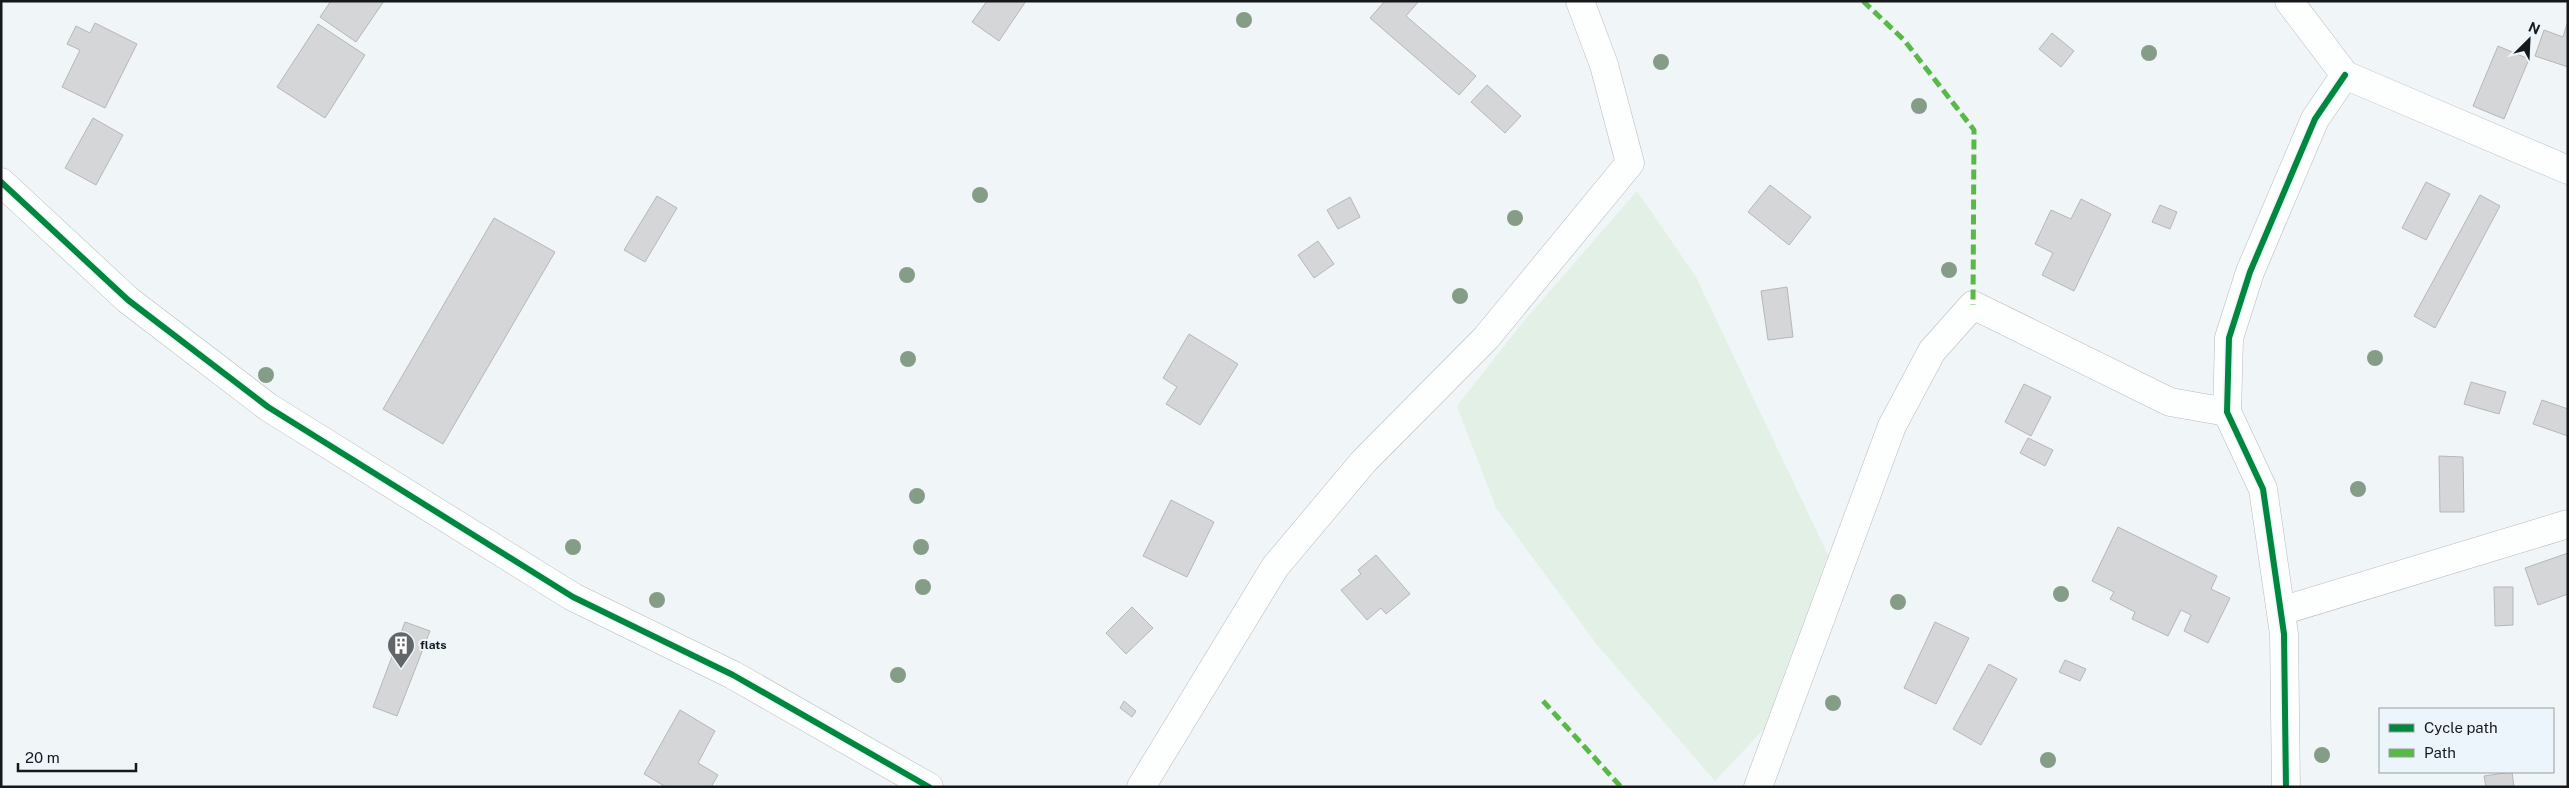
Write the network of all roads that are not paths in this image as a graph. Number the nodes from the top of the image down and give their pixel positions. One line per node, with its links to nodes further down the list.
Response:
1 (1580, 1): 10 (street)
2 (2289, 1): 3 (street)
3 (2345, 75): 4 (street); 6 (street)
4 (2568, 170)
5 (1, 182): 9 (street)
6 (2227, 412): 8 (street); 11 (street)
7 (2568, 524): 8 (street)
8 (2281, 611): 12 (street)
9 (929, 787)
10 (1141, 787)
11 (1758, 787)
12 (2286, 787)

